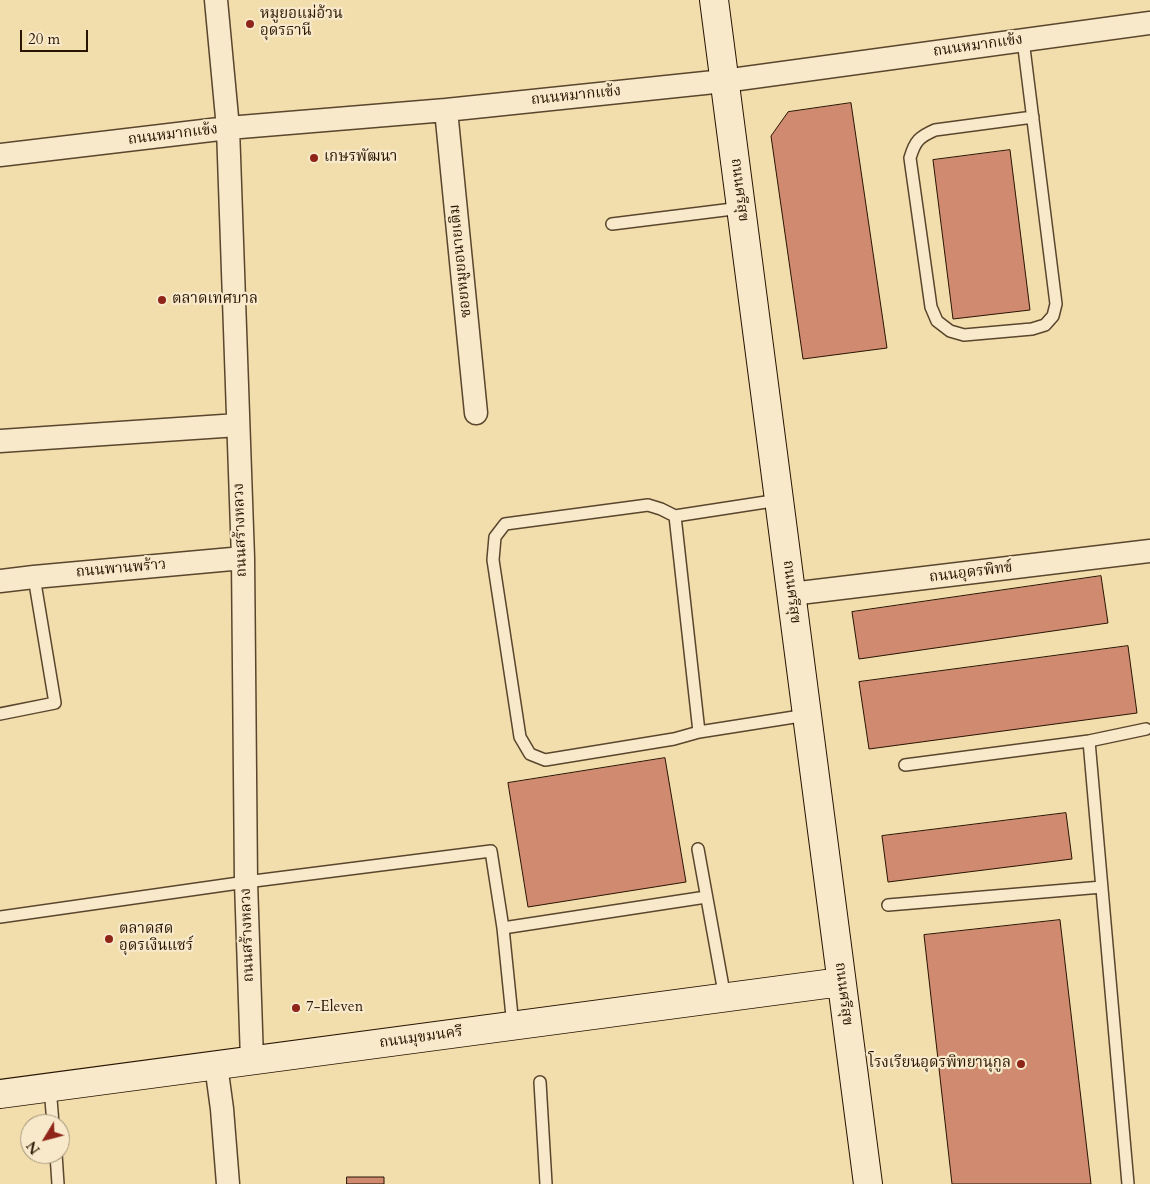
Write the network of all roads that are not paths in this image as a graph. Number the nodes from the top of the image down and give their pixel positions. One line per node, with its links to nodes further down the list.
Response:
1 (216, 0): 8 (street, ถนนสร้างหลวง)
2 (714, 0): 5 (main road, ถนนศรีสุข)
3 (1150, 23): 4 (street, ถนนหมากแข้ง)
4 (1024, 40): 5 (street, ถนนหมากแข้ง); 7 (lane)
5 (724, 81): 6 (street, ถนนหมากแข้ง); 10 (main road, ถนนศรีสุข)
6 (446, 110): 8 (street, ถนนหมากแข้ง); 12 (street, ซอยหมูยอนายเติม)
7 (1033, 117): 7 (lane)
8 (228, 128): 9 (street, ถนนหมากแข้ง); 13 (street, ถนนสร้างหลวง)
9 (0, 155)
10 (741, 208): 11 (lane); 15 (main road, ถนนศรีสุข)
11 (612, 224)
12 (476, 412)
13 (238, 425): 14 (street); 18 (street, ถนนสร้างหลวง)
14 (0, 441)
15 (779, 500): 16 (lane); 21 (main road, ถนนศรีสุข)
16 (674, 516): 25 (lane); 25 (lane)
17 (1150, 551): 21 (street, ถนนอุดรพิทข์)
18 (243, 558): 19 (street, ถนนพานพร้าว); 29 (street, ถนนสร้างหลวง)
19 (34, 577): 20 (street, ถนนพานพร้าว); 22 (lane)
20 (0, 581)
21 (791, 594): 23 (main road, ถนนศรีสุข)
22 (0, 714)
23 (807, 716): 25 (lane); 35 (main road, ถนนศรีสุข)
24 (1146, 729): 26 (lane)
25 (699, 732)
26 (1089, 741): 27 (lane); 30 (lane)
27 (905, 765)
28 (698, 849): 31 (lane)
29 (246, 882): 33 (lane); 34 (lane); 38 (street, ถนนสร้างหลวง)
30 (1102, 887): 32 (lane); 49 (lane)
31 (706, 897): 34 (lane); 36 (lane)
32 (888, 905)
33 (0, 917)
34 (503, 928): 37 (lane)
35 (841, 982): 36 (main road, ถนนมุขมนครี); 48 (main road, ถนนศรีสุข)
36 (725, 998): 37 (main road, ถนนมุขมนครี)
37 (513, 1026): 38 (main road, ถนนมุขมนครี)
38 (252, 1060): 39 (main road, ถนนมุขมนครี)
39 (216, 1065): 41 (main road, ถนนมุขมนครี); 46 (street)
40 (540, 1082): 47 (lane)
41 (50, 1087): 42 (main road, ถนนมุขมนครี); 43 (lane)
42 (0, 1094)
43 (52, 1114)
44 (57, 1164): 45 (lane)
45 (58, 1184)
46 (228, 1184)
47 (546, 1184)
48 (868, 1184)
49 (1128, 1184)

